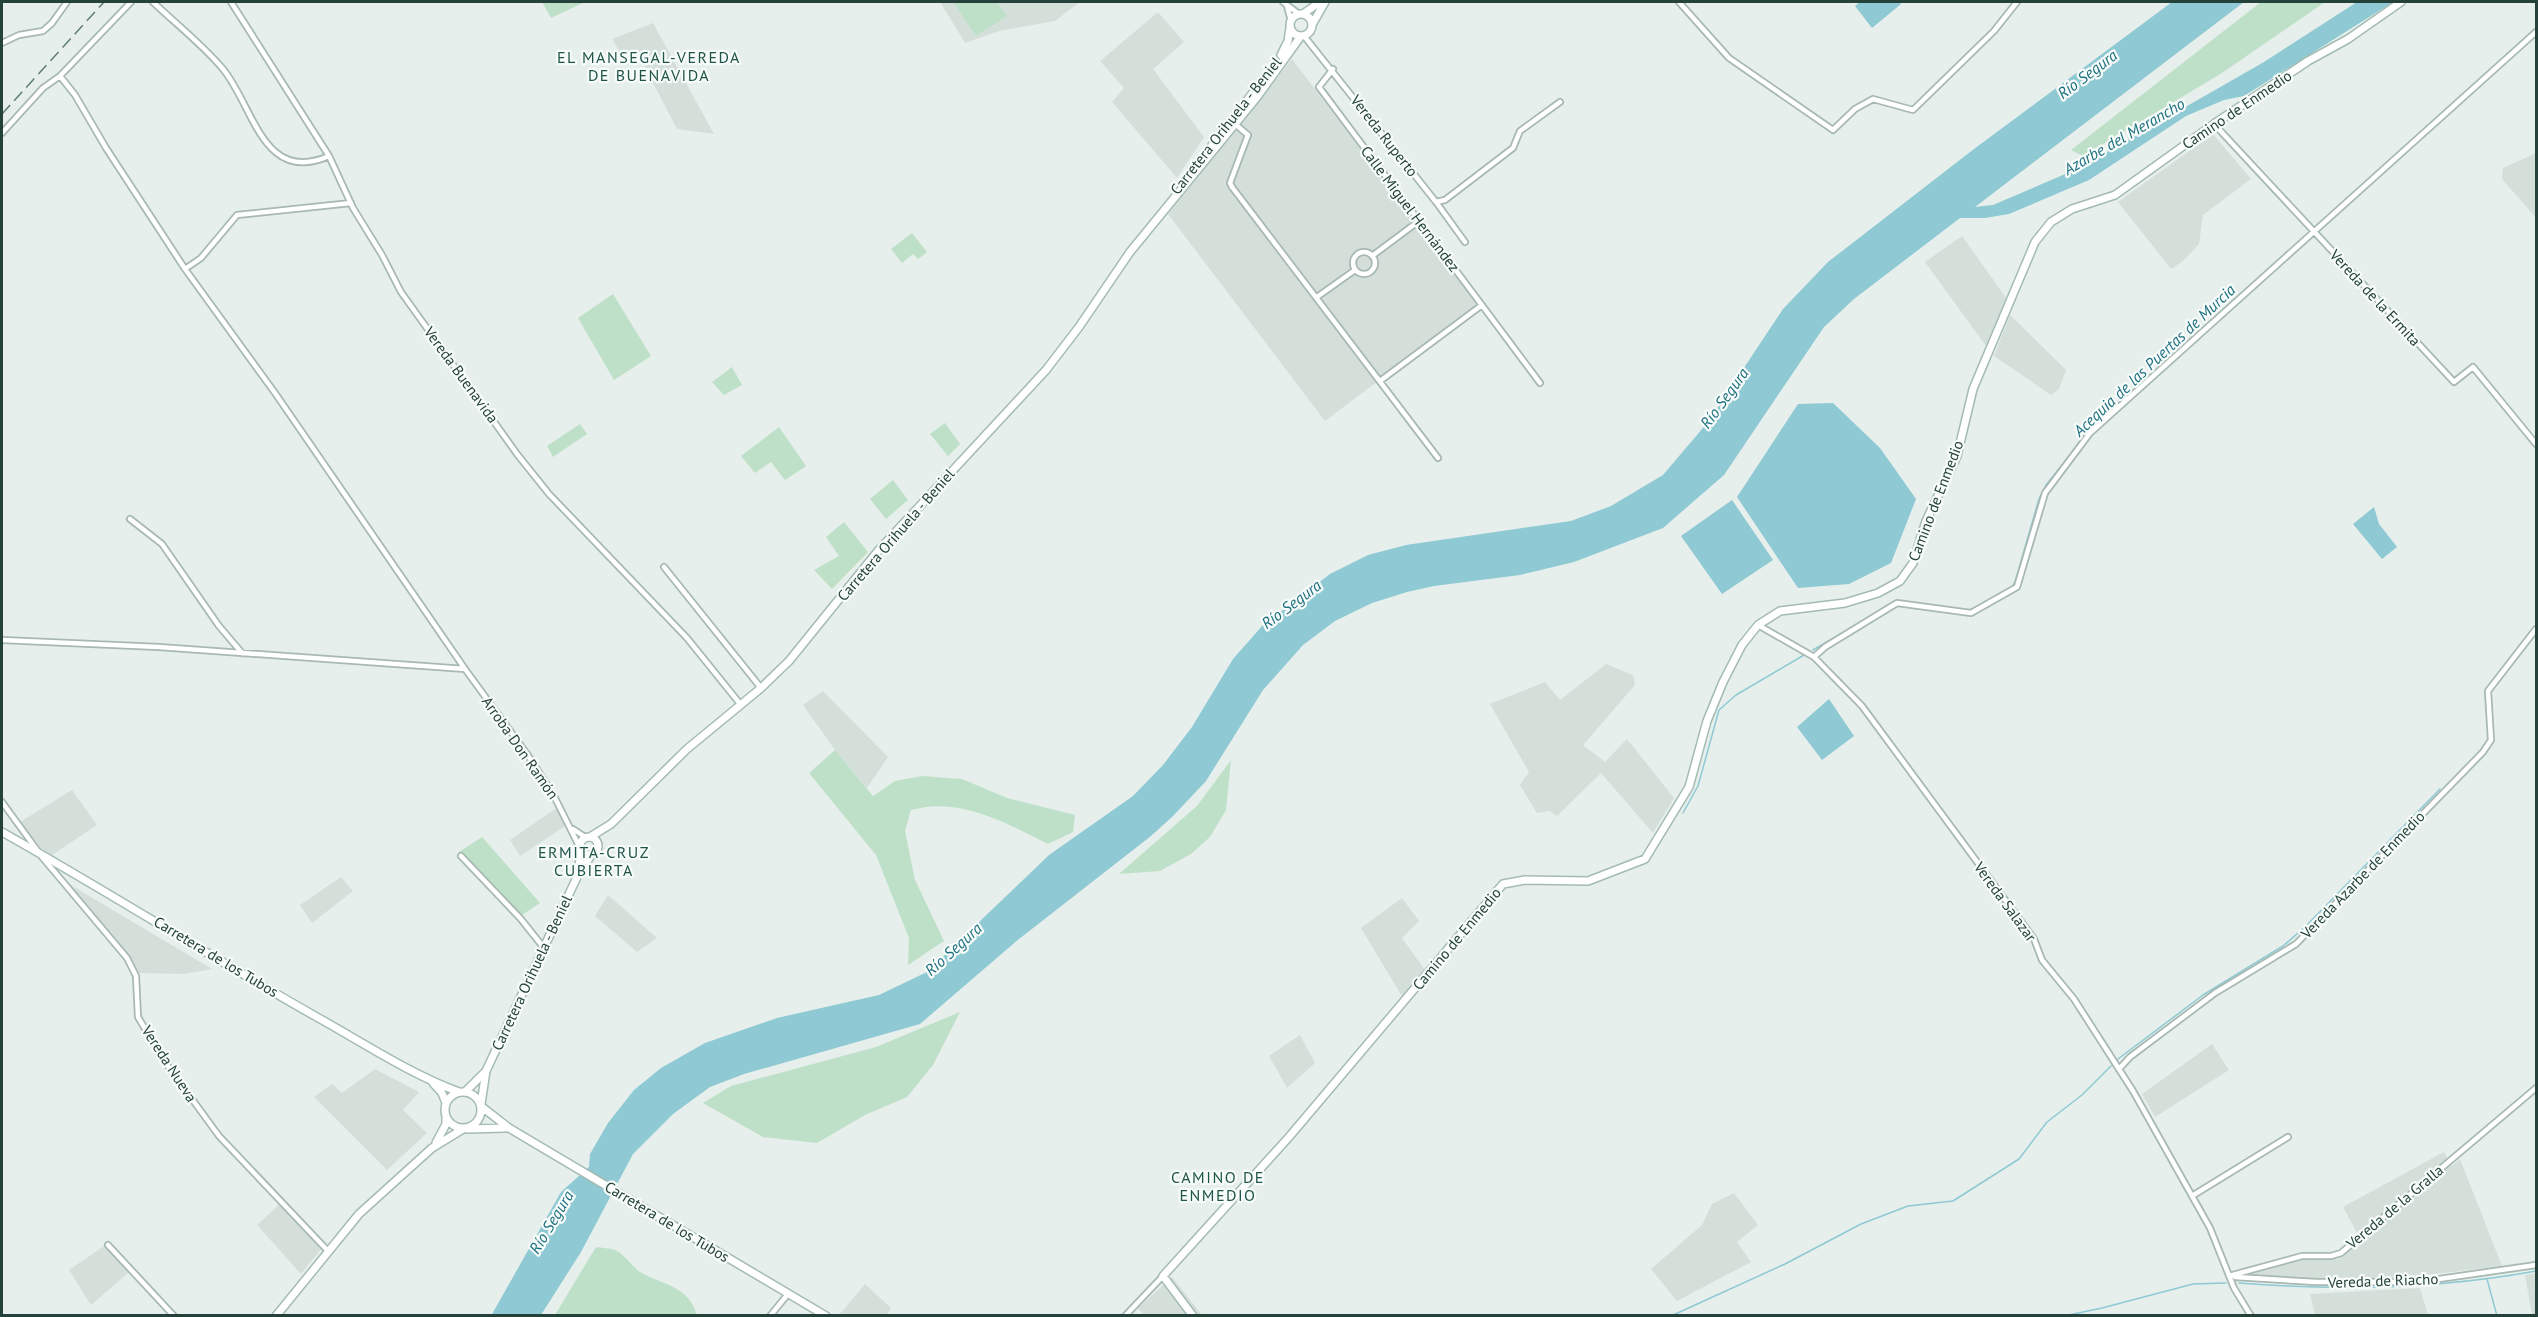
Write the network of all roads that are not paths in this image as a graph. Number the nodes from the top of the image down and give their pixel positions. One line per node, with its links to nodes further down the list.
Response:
1 (67, 2): 16 (street)
2 (130, 2): 18 (street)
3 (153, 2): 23 (street)
4 (1320, 2): 11 (main road)
5 (1325, 2): 12 (main road)
6 (1679, 2): 7 (street)
7 (2017, 2)
8 (2401, 2): 21 (main road, Camino de Enmedio)
9 (232, 4): 23 (street, Vereda Buenavida)
10 (1285, 4): 11 (street); 13 (street)
11 (1301, 14): 12 (main road); 13 (main road)
12 (1312, 23): 15 (main road)
13 (1291, 24): 15 (main road); 26 (main road, Carretera Orihuela - Beniel)
14 (2536, 32): 28 (street)
15 (1303, 36): 17 (street); 20 (main road, Carretera Orihuela - Beniel)
16 (2, 44)
17 (1333, 69): 24 (street, Vereda Ruperto); 27 (street, Calle Miguel Hernández)
18 (60, 76): 22 (street); 31 (street, Arroba Don Ramón)
19 (1560, 102): 24 (street)
20 (1235, 124): 26 (main road, Carretera Orihuela - Beniel); 33 (street)
21 (2214, 124): 28 (street, Vereda de la Ermita); 41 (main road, Camino de Enmedio)
22 (2, 133)
23 (328, 156): 25 (street, Vereda Buenavida)
24 (1436, 202): 29 (street, Vereda Ruperto)
25 (351, 203): 31 (street); 48 (street, Vereda Buenavida)
26 (1154, 221): 47 (main road, Carretera Orihuela - Beniel)
27 (1419, 221): 30 (street); 34 (street, Calle Miguel Hernández)
28 (2313, 232): 37 (street, Vereda de la Ermita); 45 (street)
29 (1466, 242)
30 (1372, 255): 32 (street); 32 (street)
31 (185, 269): 46 (street, Arroba Don Ramón)
32 (1354, 270): 33 (street)
33 (1317, 297): 35 (street)
34 (1482, 305): 35 (street); 36 (street, Calle Miguel Hernández)
35 (1380, 381): 38 (street)
36 (1540, 383)
37 (2536, 444)
38 (1438, 458)
39 (130, 519): 44 (street)
40 (664, 567): 47 (street)
41 (1758, 626): 45 (street, Vereda Salazar); 77 (main road, Camino de Enmedio)
42 (2536, 629): 61 (street, Vereda Azarbe de Enmedio)
43 (2, 640): 44 (street)
44 (242, 653): 46 (street)
45 (1814, 657): 61 (street, Vereda Salazar)
46 (465, 669): 51 (street, Arroba Don Ramón)
47 (761, 688): 48 (main road, Carretera Orihuela - Beniel)
48 (741, 705): 50 (main road, Carretera Orihuela - Beniel)
49 (2, 802): 56 (street, Vereda Nueva)
50 (611, 824): 53 (main road, Carretera Orihuela - Beniel); 54 (main road, Carretera Orihuela - Beniel)
51 (573, 829): 53 (street, Arroba Don Ramón); 55 (street, Arroba Don Ramón)
52 (2, 831): 56 (main road, Carretera de los Tubos)
53 (588, 837): 54 (main road); 55 (main road)
54 (598, 845): 57 (main road)
55 (580, 849): 57 (main road); 59 (main road, Carretera Orihuela - Beniel)
56 (39, 853): 63 (main road, Carretera de los Tubos); 75 (street, Vereda Nueva)
57 (592, 854): 59 (main road, Carretera Orihuela - Beniel)
58 (461, 856): 60 (street)
59 (578, 875): 60 (main road, Carretera Orihuela - Beniel)
60 (544, 948): 62 (main road, Carretera Orihuela - Beniel)
61 (2119, 1069): 73 (street, Vereda Salazar)
62 (486, 1071): 65 (main road, Carretera Orihuela - Beniel); 67 (main road, Carretera Orihuela - Beniel)
63 (431, 1081): 65 (main road, Carretera de los Tubos); 66 (main road, Carretera de los Tubos)
64 (2536, 1088): 78 (street, Vereda de la Gralla)
65 (462, 1092): 66 (main road); 67 (main road)
66 (446, 1102): 68 (main road)
67 (481, 1106): 69 (main road, Carretera de los Tubos); 70 (main road)
68 (445, 1115): 70 (main road); 72 (main road)
69 (509, 1128): 70 (main road); 79 (main road, Carretera de los Tubos)
70 (465, 1129): 72 (main road)
71 (2288, 1137): 73 (street)
72 (432, 1148): 75 (main road)
73 (2192, 1196): 78 (street, Vereda Salazar)
74 (108, 1245): 80 (street)
75 (328, 1251): 81 (main road)
76 (2536, 1265): 78 (street, Vereda de Riacho)
77 (1163, 1276): 84 (street, Camino de Enmedio); 85 (main road)
78 (2229, 1276): 86 (street, Vereda Salazar)
79 (788, 1294): 82 (street); 83 (main road, Carretera de los Tubos)
80 (174, 1316)
81 (276, 1316)
82 (771, 1316)
83 (826, 1316)
84 (1125, 1316)
85 (1193, 1316)
86 (2251, 1316)

